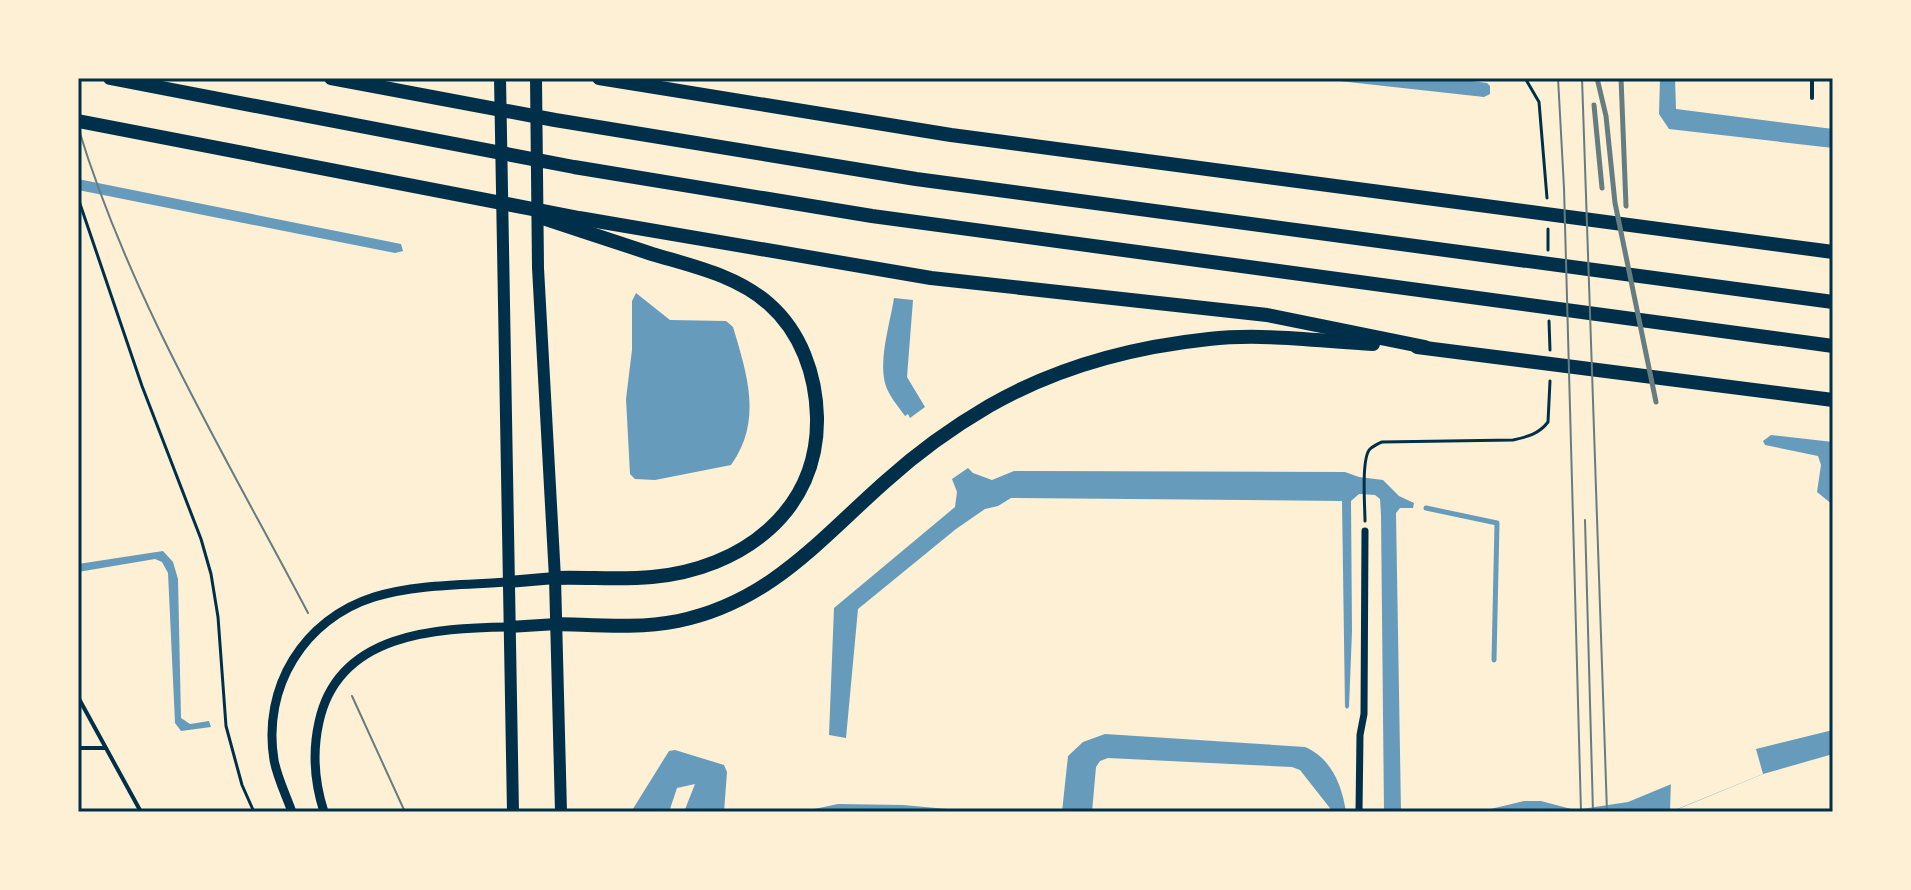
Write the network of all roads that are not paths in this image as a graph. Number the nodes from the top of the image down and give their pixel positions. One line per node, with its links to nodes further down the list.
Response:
1 (110, 78): 12 (highway)
2 (331, 78): 11 (highway)
3 (500, 78): 17 (main road)
4 (536, 78): 16 (main road)
5 (599, 78): 10 (highway)
6 (1812, 78): 7 (lane)
7 (1812, 98)
8 (78, 121): 9 (highway)
9 (485, 200): 13 (highway); 16 (highway)
10 (1833, 252)
11 (1833, 302)
12 (1833, 346)
13 (1425, 347): 14 (highway); 18 (highway)
14 (1833, 400)
15 (1365, 531): 28 (street)
16 (555, 578): 17 (main road); 18 (main road)
17 (508, 582): 19 (main road); 24 (street)
18 (557, 624): 19 (main road); 27 (main road)
19 (509, 627): 25 (street); 26 (main road)
20 (78, 697): 22 (lane)
21 (78, 748): 22 (lane)
22 (105, 748): 23 (lane)
23 (141, 812)
24 (292, 812)
25 (324, 812)
26 (513, 812)
27 (561, 812)
28 (1359, 812)

